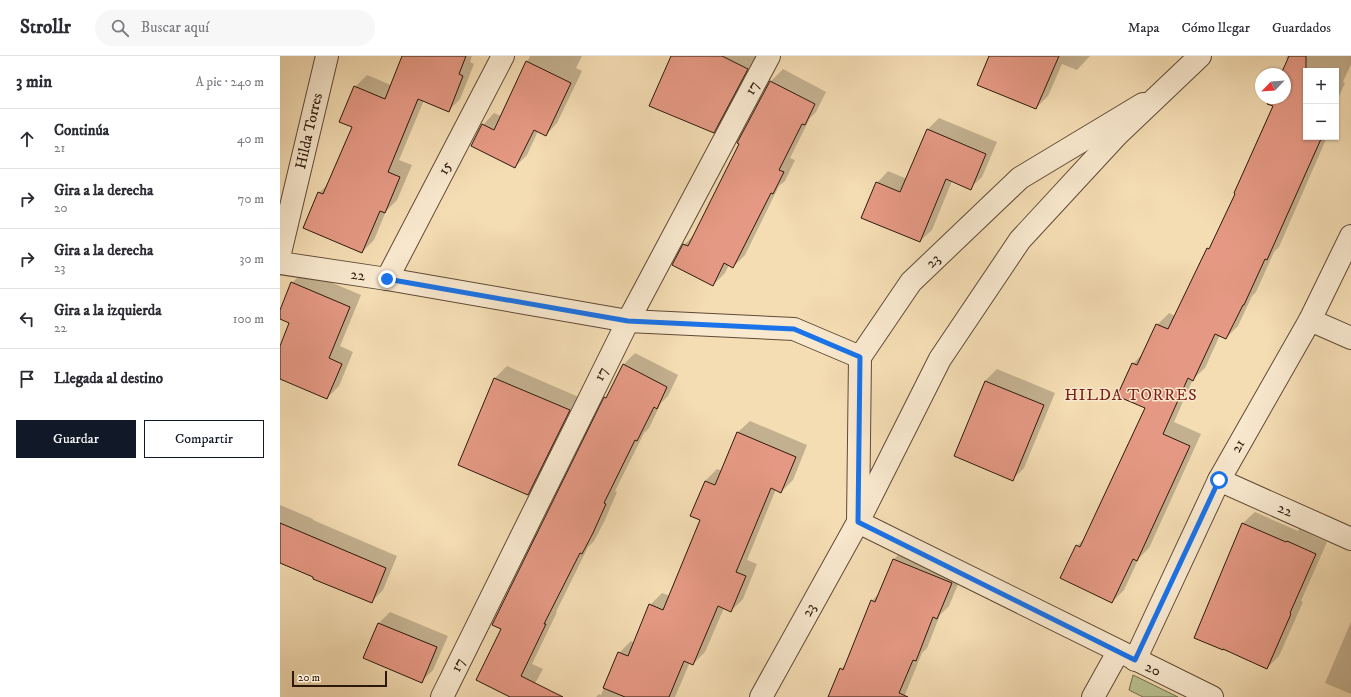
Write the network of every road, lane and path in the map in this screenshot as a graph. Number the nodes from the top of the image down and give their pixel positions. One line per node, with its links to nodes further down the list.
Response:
1 (327, 56): 7 (street, Hilda Torres)
2 (503, 56): 9 (street, 15)
3 (769, 56): 11 (street, 17)
4 (1200, 56): 5 (street, 23)
5 (1163, 92): 13 (street, 23); 15 (street, 23)
6 (1351, 236): 10 (street, 21)
7 (280, 253)
8 (280, 263): 9 (street, 22)
9 (387, 279): 11 (street, 22)
10 (1310, 320): 12 (street); 14 (street, 21)
11 (628, 321): 13 (street, 22); 18 (street, 17)
12 (1351, 338)
13 (860, 357): 15 (street, 23)
14 (1219, 480): 16 (street, 22); 17 (street, 21)
15 (858, 522): 17 (street, 20); 19 (street, 23)
16 (1351, 540)
17 (1126, 656): 20 (street, 21); 21 (street, 20)
18 (442, 697)
19 (761, 697)
20 (1093, 697)
21 (1212, 697)

